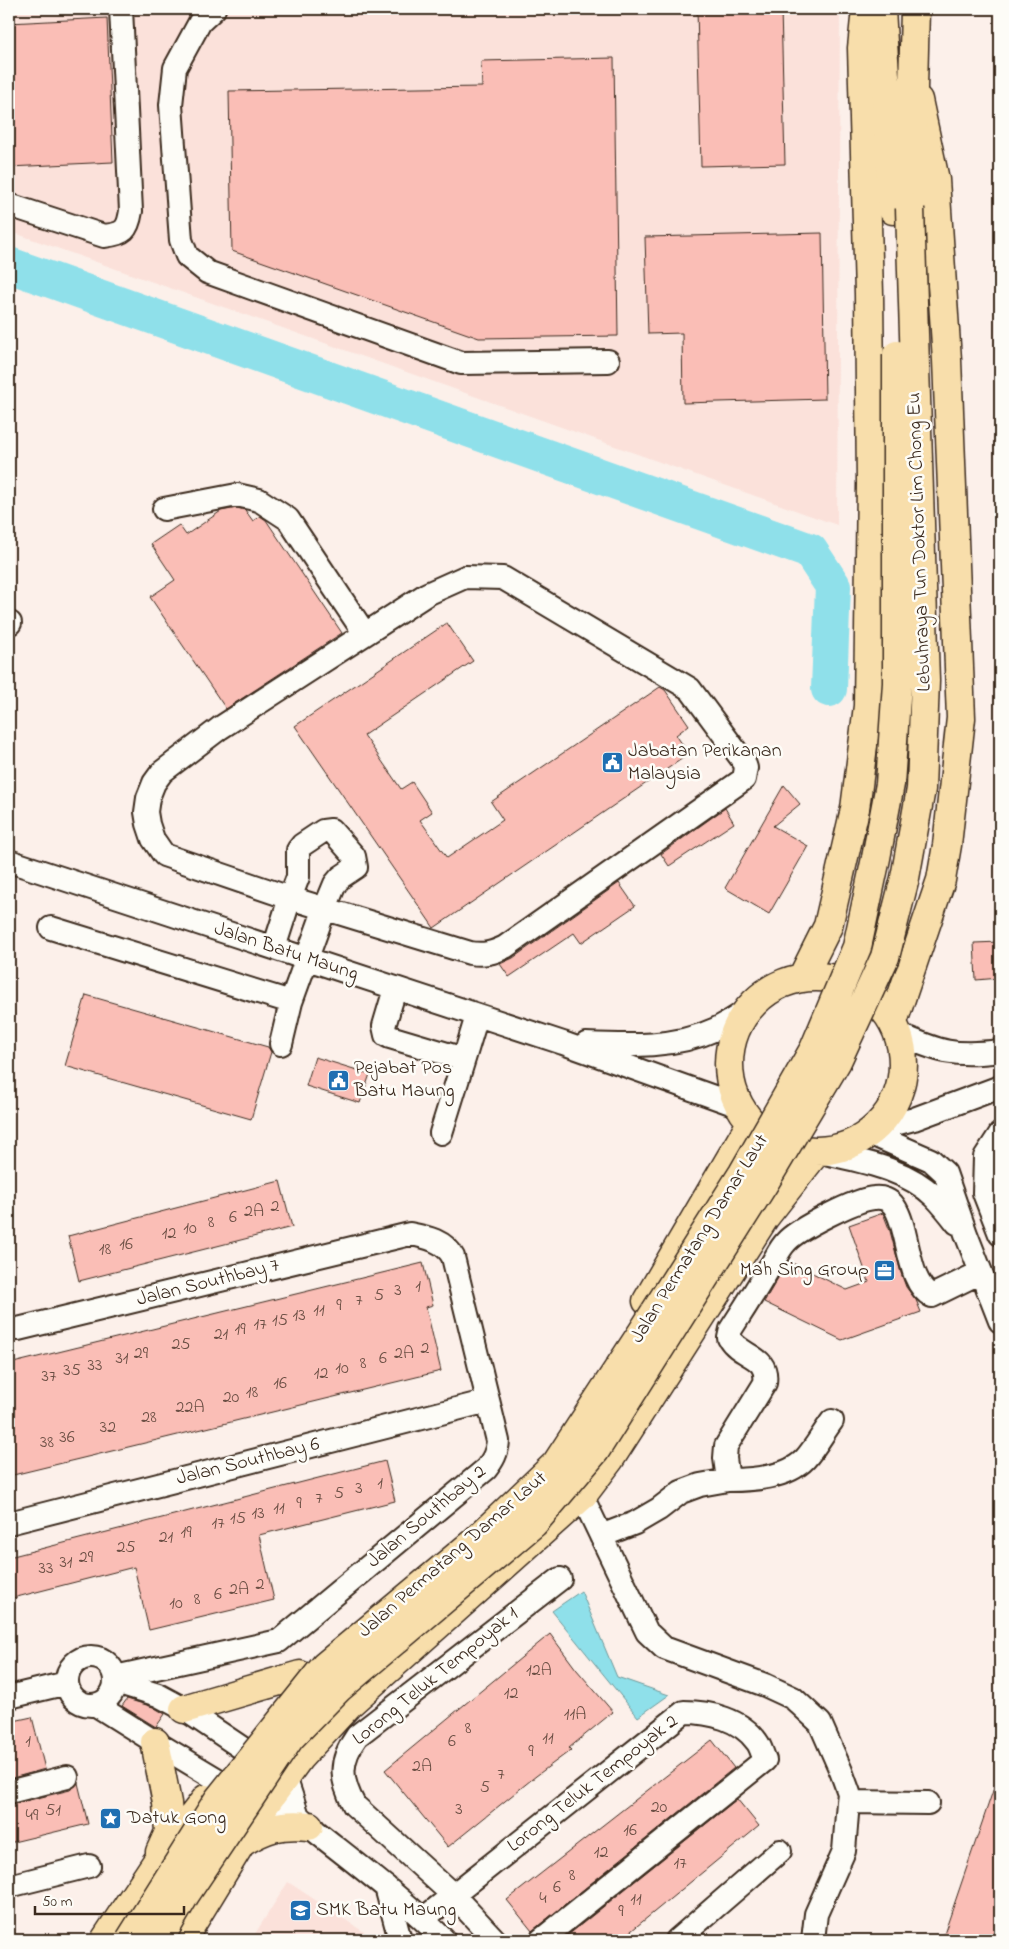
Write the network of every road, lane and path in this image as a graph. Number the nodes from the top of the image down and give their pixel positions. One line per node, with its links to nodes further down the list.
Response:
1 (121, 9): 9 (street)
2 (214, 9): 11 (street)
3 (853, 9): 7 (street)
4 (866, 9): 7 (main road)
5 (881, 9): 10 (main road, Lebuhraya Tun Doktor Lim Chong Eu)
6 (915, 9): 8 (main road, Lebuhraya Tun Doktor Lim Chong Eu)
7 (862, 48): 15 (main road)
8 (912, 74): 10 (main road, Lebuhraya Tun Doktor Lim Chong Eu); 14 (main road)
9 (9, 205)
10 (901, 209): 31 (main road, Lebuhraya Tun Doktor Lim Chong Eu, bridge)
11 (608, 361)
12 (164, 509): 13 (street)
13 (365, 634): 17 (street); 18 (street)
14 (956, 764): 15 (main road); 27 (main road)
15 (860, 775): 22 (main road)
16 (9, 861): 20 (street, Jalan Batu Maung)
17 (290, 898): 18 (street); 18 (street); 20 (street)
18 (325, 908): 21 (street)
19 (51, 928): 24 (street)
20 (274, 948): 21 (street, Jalan Batu Maung)
21 (307, 959): 23 (street, Jalan Batu Maung); 24 (street)
22 (802, 978): 25 (main road); 27 (main road)
23 (396, 989): 26 (street, Jalan Batu Maung); 32 (street)
24 (291, 1002): 29 (street)
25 (746, 1011): 28 (street, Jalan Batu Maung); 34 (main road)
26 (477, 1016): 28 (street, Jalan Batu Maung); 32 (street)
27 (896, 1028): 30 (street); 35 (main road)
28 (562, 1043): 34 (street, Jalan Batu Maung)
29 (281, 1044)
30 (1000, 1051)
31 (825, 1055): 77 (main road, Jalan Permatang Damar Laut, bridge); 78 (main road, Jalan Permatang Damar Laut, bridge)
32 (464, 1060): 36 (street)
33 (1000, 1087): 35 (street)
34 (745, 1115): 38 (main road); 52 (main road)
35 (871, 1132): 38 (main road); 39 (street)
36 (440, 1133)
37 (1000, 1134): 40 (street)
38 (817, 1152): 39 (street); 48 (main road)
39 (966, 1234): 42 (street)
40 (1000, 1234)
41 (398, 1236): 44 (street, Jalan Southbay 7); 45 (street, Jalan Southbay 2)
42 (981, 1272): 43 (street); 47 (street)
43 (1000, 1321)
44 (18, 1329)
45 (488, 1401): 49 (street, Jalan Southbay 6); 53 (street, Jalan Southbay 2)
46 (832, 1421): 47 (street)
47 (728, 1480): 50 (street)
48 (582, 1496): 50 (street); 60 (main road)
49 (9, 1523)
50 (601, 1536): 64 (street)
51 (560, 1579): 74 (street, Lorong Teluk Tempoyak 1)
52 (300, 1675): 57 (main road); 59 (main road)
53 (116, 1680): 54 (street); 56 (street); 57 (street)
54 (67, 1683): 55 (street); 56 (street)
55 (9, 1697)
56 (96, 1705): 58 (street)
57 (184, 1709): 59 (street)
58 (155, 1742): 62 (street); 70 (main road)
59 (244, 1748): 60 (street); 62 (main road)
60 (285, 1776): 66 (main road); 67 (street)
61 (67, 1777): 63 (street)
62 (220, 1780): 66 (street); 70 (main road)
63 (9, 1792)
64 (848, 1802): 65 (street); 85 (street)
65 (928, 1803)
66 (263, 1807): 67 (street); 68 (main road)
67 (303, 1821): 68 (main road); 73 (street)
68 (241, 1843): 79 (main road)
69 (780, 1850): 84 (street)
70 (156, 1863): 76 (main road)
71 (89, 1866): 72 (street)
72 (9, 1886)
73 (386, 1887): 75 (street); 80 (street)
74 (453, 1896): 75 (street, Lorong Teluk Tempoyak 2); 82 (street, Lorong Teluk Tempoyak 1); 83 (street, Lorong Teluk Tempoyak 2)
75 (423, 1919): 81 (street)
76 (105, 1940)
77 (130, 1940)
78 (159, 1940)
79 (182, 1940)
80 (400, 1940)
81 (444, 1940)
82 (496, 1940)
83 (542, 1940)
84 (677, 1940)
85 (813, 1940)

